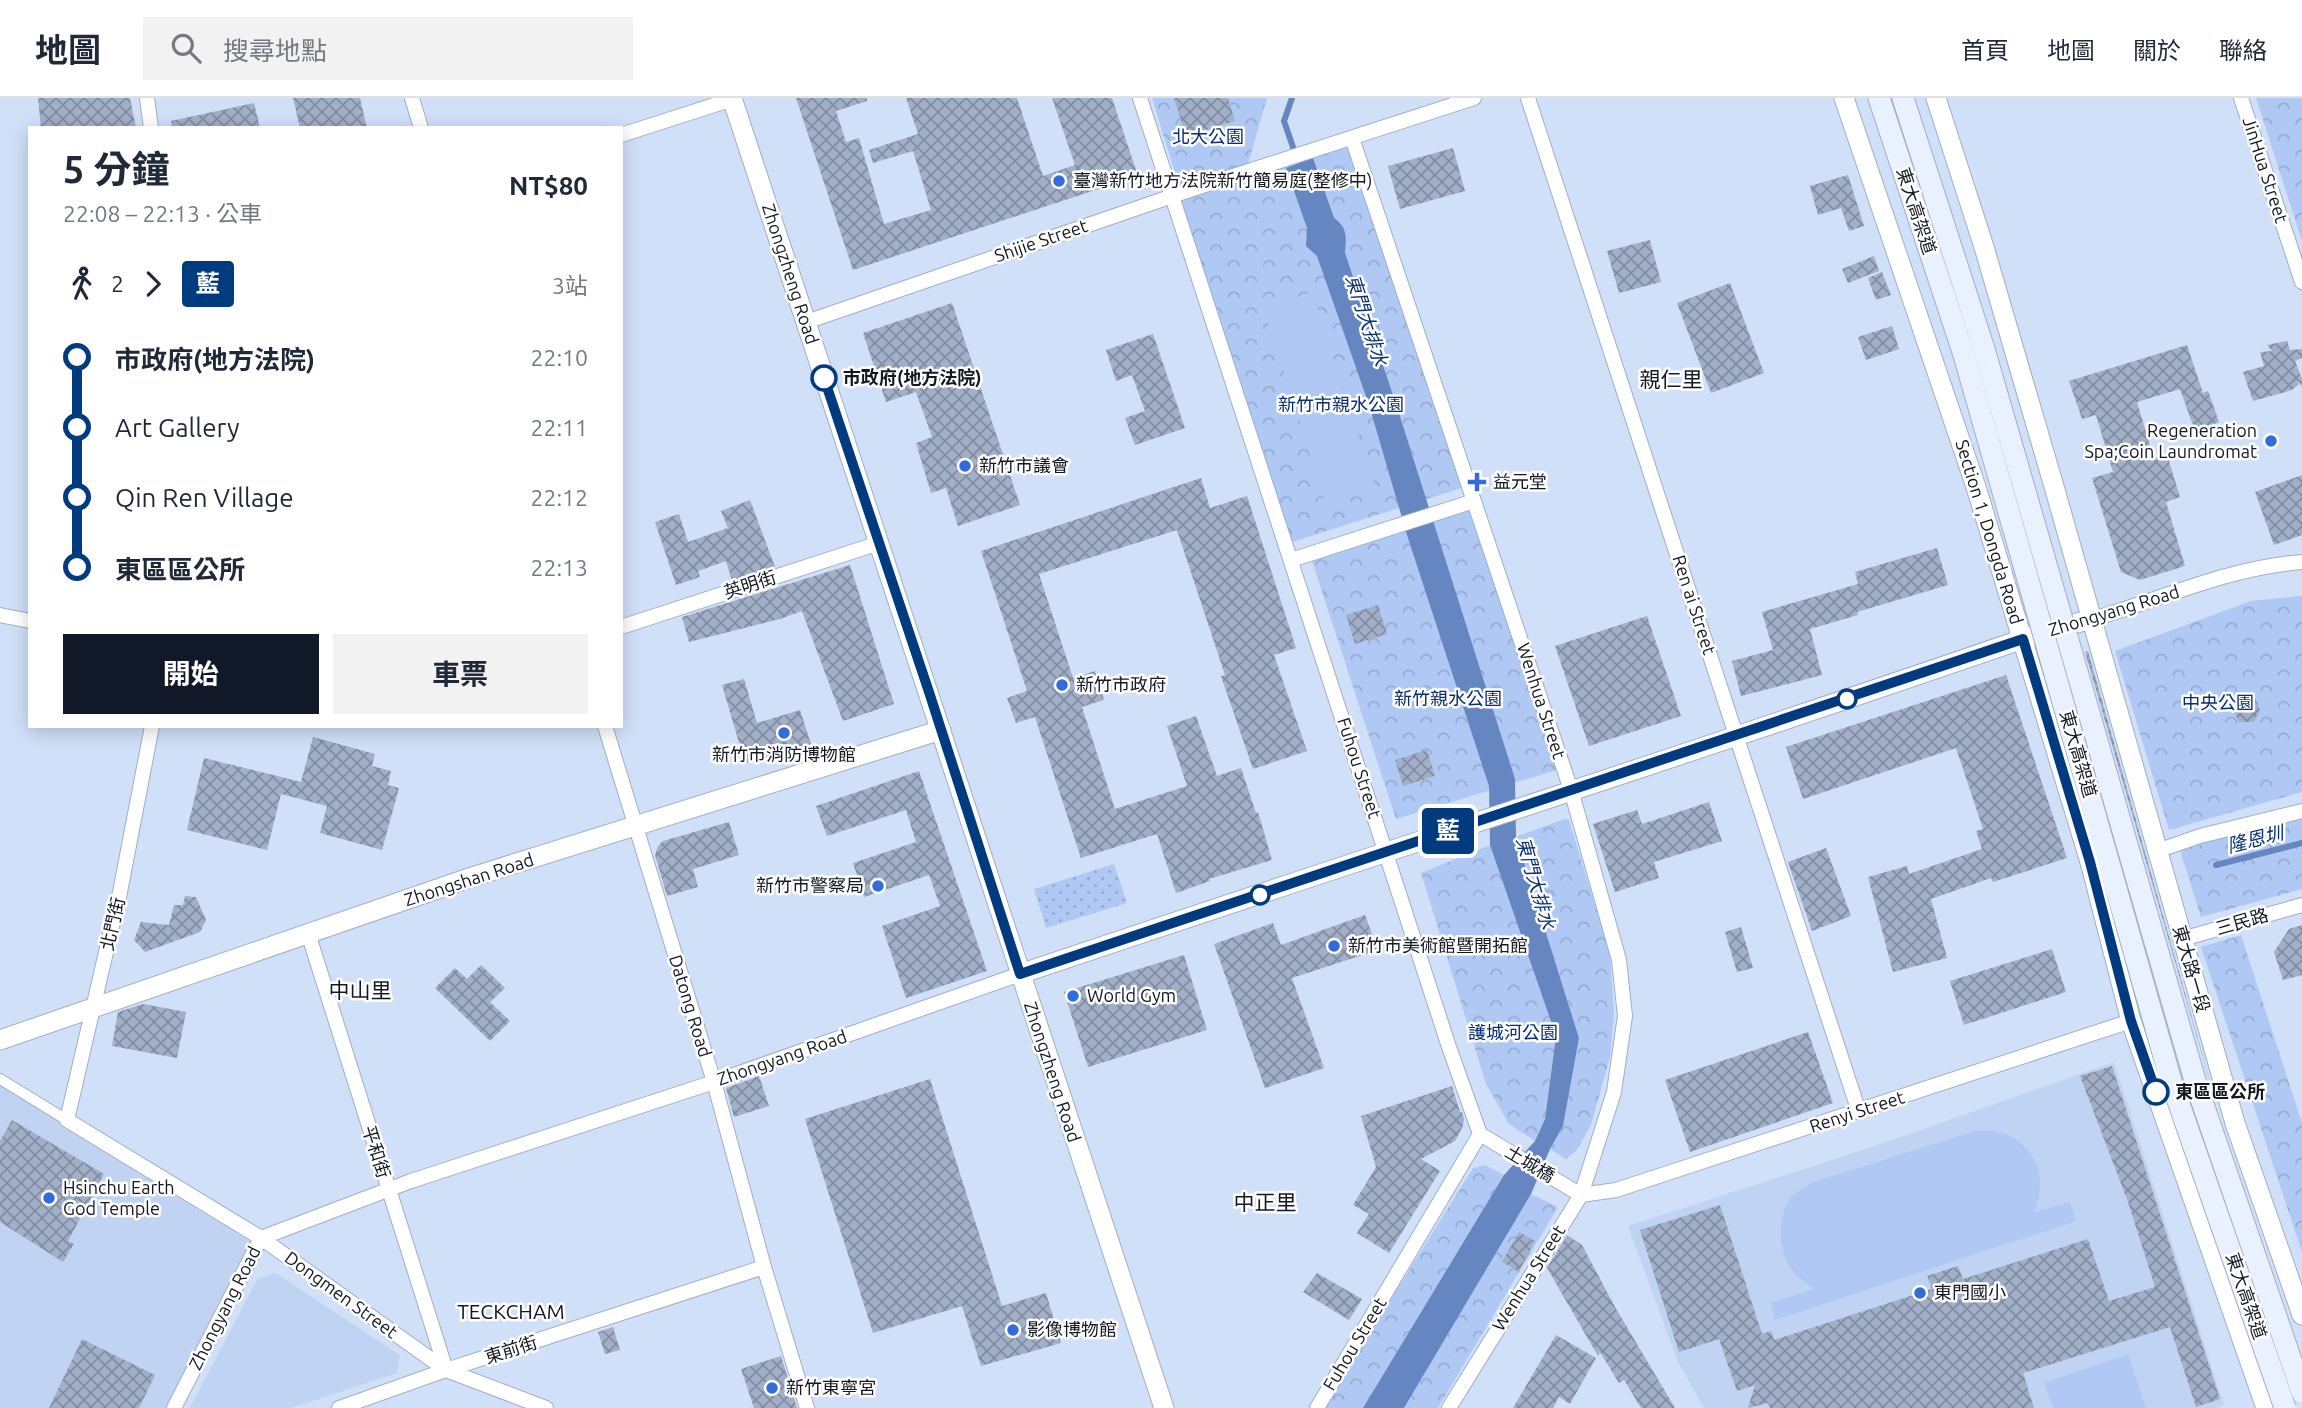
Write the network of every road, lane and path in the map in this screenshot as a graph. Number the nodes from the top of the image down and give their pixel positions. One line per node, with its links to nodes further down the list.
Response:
1 (147, 98): 12 (street)
2 (412, 98): 13 (street)
3 (733, 98): 14 (street); 18 (street, Zhongzheng Road)
4 (1140, 98): 16 (street, Fuhou Street)
5 (1474, 98): 15 (street)
6 (1528, 98): 32 (street, Ren ai Street)
7 (1844, 98): 28 (street, Section 1, Dongda Road)
8 (1879, 98): 19 (main road, 東大高架道)
9 (1903, 98): 19 (main road, 東大高架道)
10 (1936, 98): 25 (street)
11 (2241, 98): 17 (street, JinHua Street)
12 (151, 126)
13 (420, 126)
14 (623, 134)
15 (1352, 138): 16 (street, Shijie Street); 20 (street, Wenhua Street)
16 (1172, 196): 18 (street, Shijie Street); 22 (street, Fuhou Street)
17 (2302, 282)
18 (806, 322): 21 (street, Zhongzheng Road)
19 (1974, 352): 56 (main road, 東大高架道, bridge); 65 (main road, 東大高架道, bridge)
20 (1474, 501): 22 (street); 33 (street, Wenhua Street)
21 (879, 543): 27 (street, 英明街); 31 (street, Zhongzheng Road)
22 (1292, 560): 37 (street, Fuhou Street)
23 (2302, 562): 25 (street, Zhongyang Road)
24 (0, 615): 26 (street)
25 (2093, 619): 28 (street, Zhongyang Road); 36 (street, 東大路一段)
26 (28, 621)
27 (623, 626)
28 (2023, 639): 32 (street, Zhongyang Road); 43 (street, Section 1, Dongda Road)
29 (152, 728): 42 (street, 北門街)
30 (606, 728): 35 (street, Datong Road)
31 (942, 730): 35 (street, Zhongshan Road); 41 (street, Zhongzheng Road)
32 (1737, 736): 33 (street, Zhongyang Road); 47 (street, Ren ai Street)
33 (1570, 790): 37 (street, Zhongyang Road); 51 (street, Wenhua Street)
34 (2302, 811): 36 (street)
35 (636, 827): 39 (street, Zhongshan Road); 46 (street, Datong Road)
36 (2157, 851): 40 (street, 東大路一段)
37 (1387, 853): 41 (street, Zhongyang Road); 49 (street, Fuhou Street)
38 (2302, 905): 40 (street, 三民路)
39 (307, 933): 42 (street, Zhongshan Road); 50 (street, 平和街)
40 (2182, 939): 54 (street, 東大路一段)
41 (1020, 974): 46 (street, Zhongyang Road); 61 (street, Zhongzheng Road)
42 (94, 1007): 44 (street, Zhongshan Road); 48 (street, 北門街)
43 (2131, 1021): 47 (street, Renyi Street); 64 (street, Section 1, Dongda Road)
44 (0, 1040)
45 (0, 1079): 48 (street, Dongmen Street)
46 (714, 1082): 50 (street, Zhongyang Road); 53 (street, Datong Road)
47 (1860, 1112): 51 (street, Renyi Street)
48 (67, 1119): 52 (street, Dongmen Street)
49 (1480, 1134): 51 (street, 土城橋); 62 (street, Fuhou Street)
50 (387, 1190): 52 (street, Zhongyang Road); 55 (street, 平和街)
51 (1581, 1195): 63 (street, Wenhua Street)
52 (261, 1238): 55 (street, Dongmen Street); 57 (street, Zhongyang Road)
53 (764, 1267): 55 (street, 東前街); 60 (street, Datong Road)
54 (2302, 1315)
55 (446, 1370): 58 (street, 東前街); 59 (street, Dongmen Street)
56 (2302, 1392)
57 (174, 1408)
58 (340, 1408)
59 (546, 1408)
60 (807, 1408)
61 (1164, 1408)
62 (1317, 1408)
63 (1449, 1408)
64 (2266, 1408)
65 (2285, 1408)

